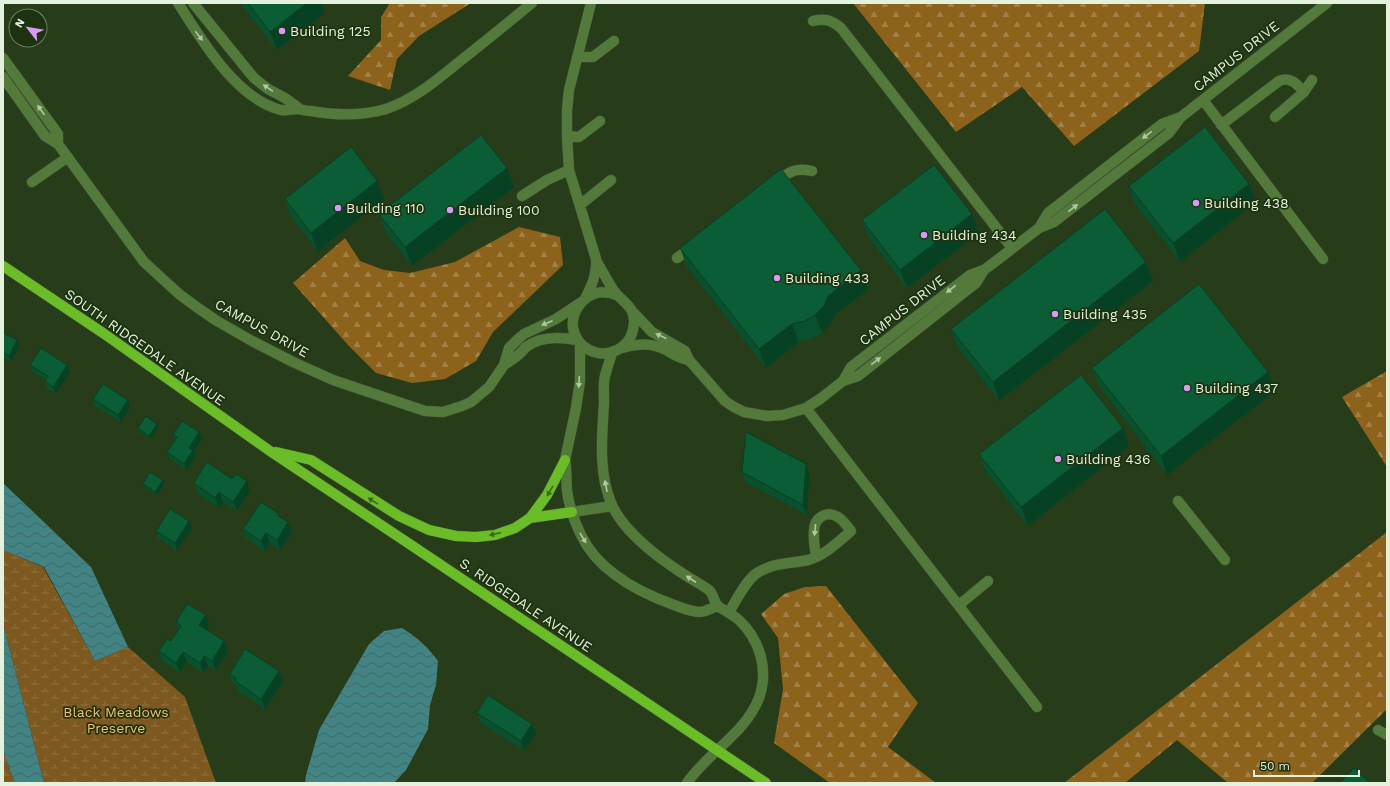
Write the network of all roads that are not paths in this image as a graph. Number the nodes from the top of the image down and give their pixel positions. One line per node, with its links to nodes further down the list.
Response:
1 (178, 3): 14 (street, one-way to 14)
2 (193, 3): 14 (street, one-way to 2)
3 (532, 3): 14 (street)
4 (591, 3): 8 (street)
5 (1327, 3): 13 (street, CAMPUS DRIVE)
6 (813, 21): 29 (street)
7 (614, 41): 8 (street)
8 (577, 57): 18 (street)
9 (3, 58): 19 (street, CAMPUS DRIVE, one-way to 9)
10 (3, 77): 19 (street, CAMPUS DRIVE)
11 (1312, 80): 12 (street)
12 (1304, 92): 15 (street); 17 (street)
13 (1203, 100): 17 (street); 29 (street, CAMPUS DRIVE)
14 (300, 109)
15 (1275, 117)
16 (600, 121): 18 (street)
17 (1221, 125): 32 (street)
18 (567, 136): 21 (street)
19 (58, 144): 20 (street, CAMPUS DRIVE)
20 (68, 157): 24 (street); 40 (street, CAMPUS DRIVE)
21 (570, 170): 26 (street); 27 (street)
22 (812, 171): 25 (street)
23 (611, 180): 27 (street)
24 (32, 182)
25 (768, 188)
26 (522, 196)
27 (580, 205): 31 (street)
28 (701, 239): 30 (street)
29 (1012, 248): 41 (street, CAMPUS DRIVE)
30 (677, 258)
31 (596, 259): 34 (street); 35 (street)
32 (1323, 259)
33 (3, 266): 42 (main road, SOUTH RIDGEDALE AVENUE)
34 (618, 295): 35 (street); 36 (street)
35 (583, 301): 37 (street); 40 (street, CAMPUS DRIVE, one-way to 40)
36 (632, 311): 38 (street); 39 (street, CAMPUS DRIVE, one-way to 36)
37 (579, 341): 38 (street); 40 (street, CAMPUS DRIVE); 43 (street, one-way to 43)
38 (617, 350): 39 (street, CAMPUS DRIVE); 45 (street, one-way to 38)
39 (689, 360): 41 (street, CAMPUS DRIVE)
40 (504, 365)
41 (806, 408): 51 (street)
42 (270, 451): 47 (main road, one-way to 42); 57 (main road, S. RIDGEDALE AVENUE)
43 (564, 460): 46 (street); 47 (main road, one-way to 47)
44 (1178, 501): 49 (street)
45 (612, 506): 46 (street); 52 (street, one-way to 45)
46 (572, 512): 47 (main road); 52 (street, one-way to 52)
47 (530, 518)
48 (816, 556): 48 (street, one-way to 48); 53 (street)
49 (1225, 560)
50 (988, 581): 51 (street)
51 (958, 605): 54 (street)
52 (717, 606): 53 (street)
53 (729, 612): 57 (street)
54 (1037, 706)
55 (1378, 730): 56 (street)
56 (1387, 735)
57 (717, 751): 58 (street); 59 (main road, S. RIDGEDALE AVENUE)
58 (688, 783)
59 (766, 783)

